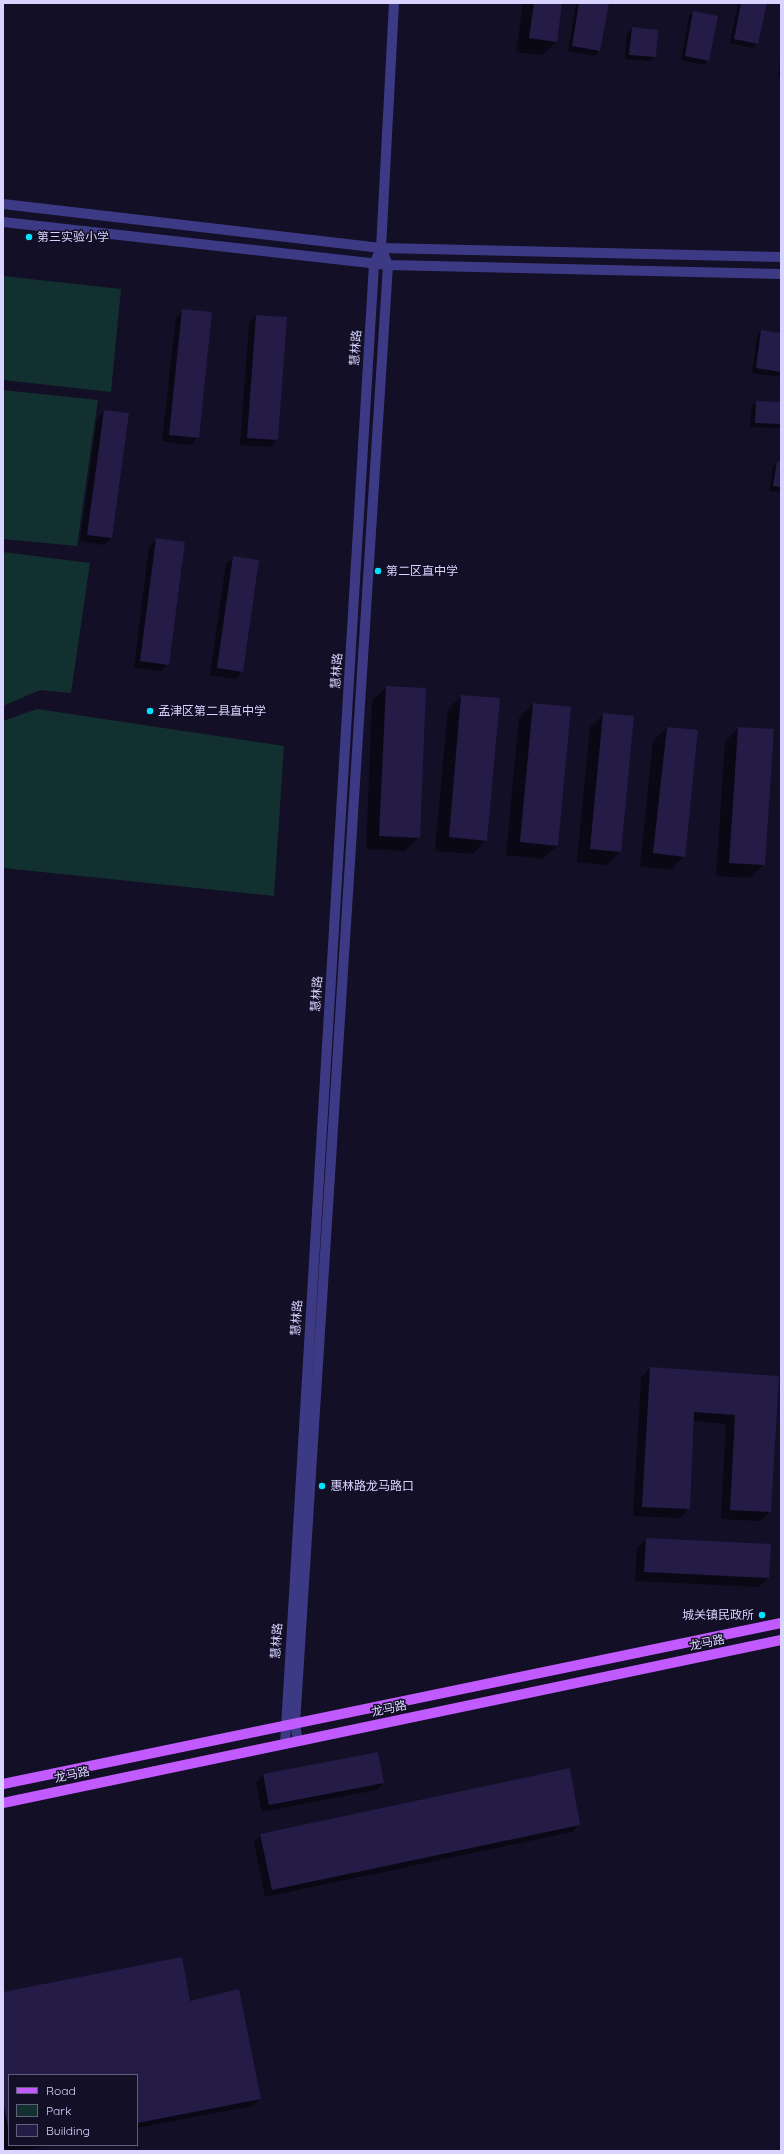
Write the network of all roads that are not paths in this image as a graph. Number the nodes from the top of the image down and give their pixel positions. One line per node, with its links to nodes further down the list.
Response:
1 (394, 3): 4 (street, 慧林路)
2 (3, 204): 4 (street)
3 (3, 222): 6 (street)
4 (381, 248): 5 (street); 6 (street, 慧林路); 7 (street, 慧林路)
5 (781, 257)
6 (374, 264): 7 (street); 11 (street, 慧林路)
7 (388, 265): 8 (street); 11 (street, 慧林路)
8 (781, 274)
9 (781, 1623): 11 (main road, 龙马路)
10 (781, 1640): 12 (main road, 龙马路)
11 (290, 1725): 12 (street, 慧林路); 13 (street, 慧林路); 14 (main road, 龙马路)
12 (298, 1741): 13 (main road, 龙马路)
13 (285, 1744): 15 (main road, 龙马路)
14 (3, 1784)
15 (3, 1802)

